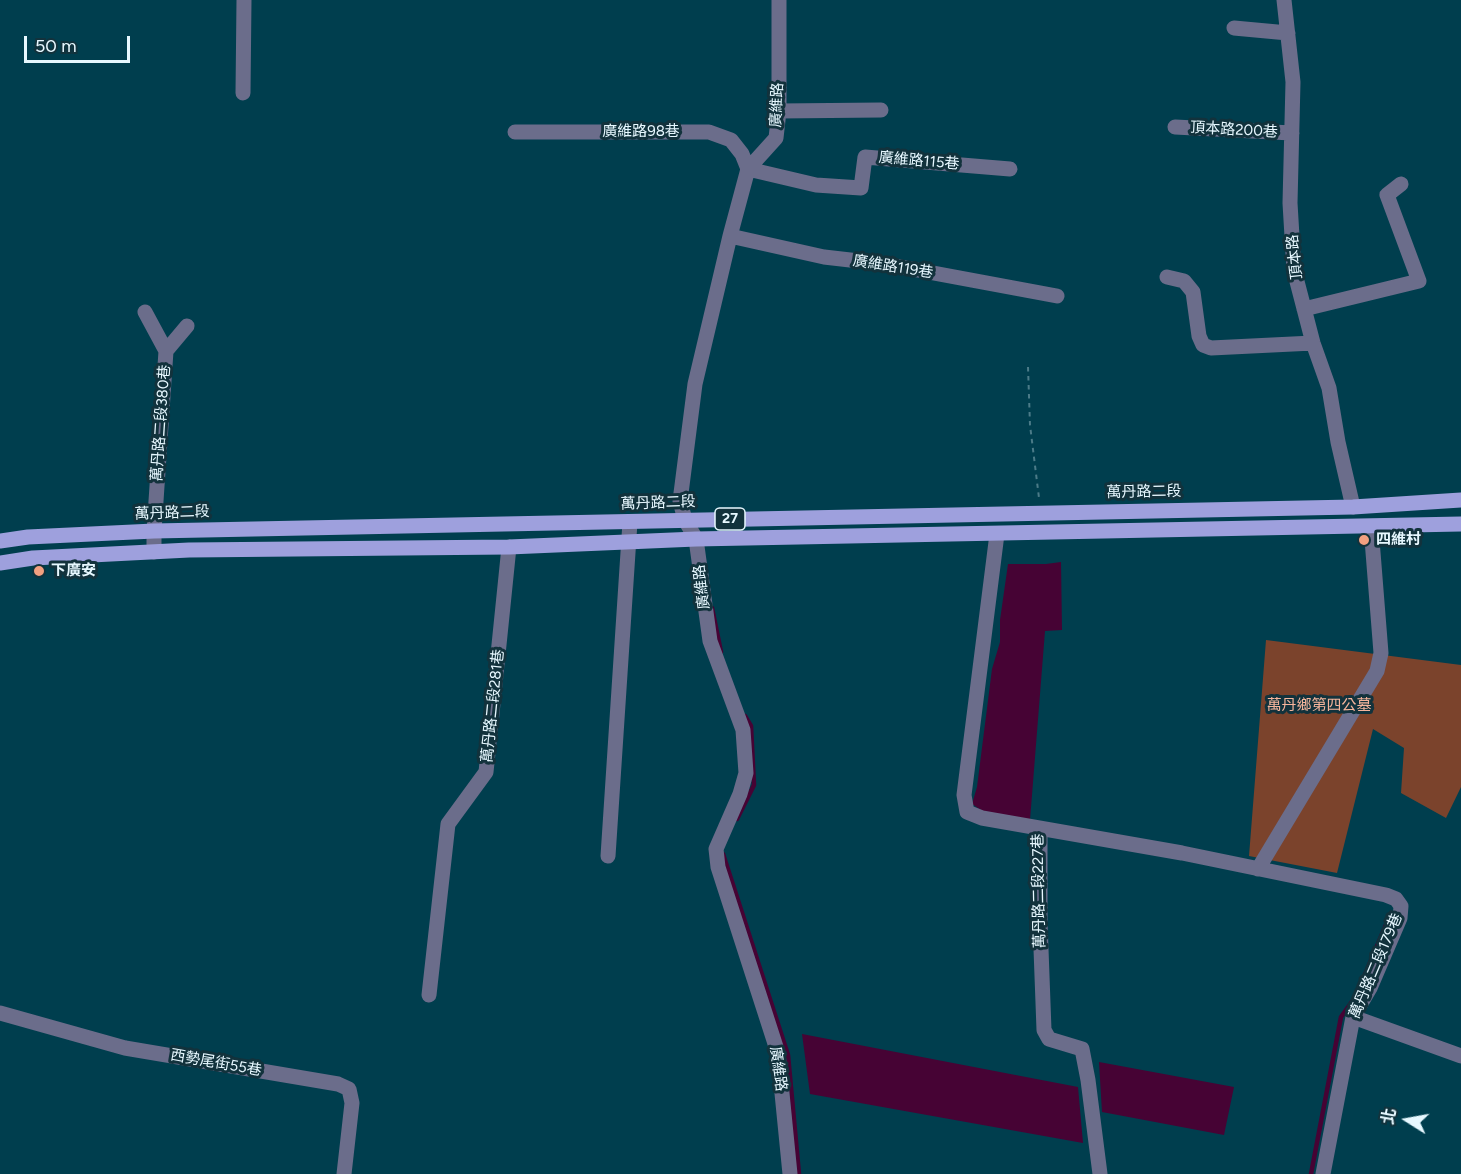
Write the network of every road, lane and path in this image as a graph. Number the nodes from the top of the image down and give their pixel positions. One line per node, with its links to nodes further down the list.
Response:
1 (244, 0): 6 (street)
2 (779, 0): 8 (street, 廣維路)
3 (1284, 0): 5 (street, 頂本路)
4 (1234, 28): 5 (street)
5 (1288, 33): 11 (street, 頂本路)
6 (243, 93)
7 (881, 110): 8 (street)
8 (779, 111): 12 (street, 廣維路)
9 (1175, 127): 11 (street, 頂本路200巷)
10 (515, 132): 12 (street, 廣維路98巷)
11 (1292, 134): 18 (street, 頂本路)
12 (748, 169): 13 (street, 廣維路115巷); 15 (street, 廣維路)
13 (1010, 169)
14 (1401, 184): 18 (street)
15 (730, 236): 17 (street, 廣維路119巷); 27 (street, 廣維路)
16 (1167, 276): 21 (street)
17 (1057, 296)
18 (1304, 309): 21 (street, 頂本路)
19 (145, 312): 22 (street)
20 (187, 326): 22 (street)
21 (1313, 343): 25 (street, 頂本路)
22 (166, 351): 31 (street, 萬丹路二段380巷)
23 (1028, 367): 26 (path)
24 (1461, 500): 25 (main road, 萬丹路二段 / 27)
25 (1353, 507): 26 (main road, 萬丹路二段 / 27)
26 (1040, 512): 27 (main road, 萬丹路二段 / 27)
27 (685, 520): 28 (main road, 萬丹路二段 / 27); 33 (street, 廣維路)
28 (630, 522): 31 (main road, 萬丹路二段 / 27); 35 (street)
29 (1461, 524): 30 (main road, 27)
30 (1371, 527): 32 (main road, 27); 41 (street)
31 (154, 531): 34 (main road, 萬丹路二段 / 27); 37 (street, 萬丹路二段380巷)
32 (998, 534): 33 (main road, 27); 39 (street, 萬丹路二段227巷)
33 (696, 540): 35 (main road, 27); 47 (street, 廣維路)
34 (0, 542)
35 (629, 543): 36 (main road, 27); 40 (street)
36 (509, 547): 37 (main road, 27); 42 (street, 萬丹路二段281巷)
37 (154, 552): 38 (main road, 27)
38 (0, 563)
39 (1040, 828): 41 (street, 萬丹路二段179巷); 48 (street, 萬丹路二段227巷)
40 (608, 856)
41 (1258, 869): 44 (street, 萬丹路二段179巷)
42 (429, 995)
43 (0, 1013): 46 (street, 西勢尾街55巷)
44 (1353, 1017): 45 (street); 49 (street, 萬丹路二段179巷)
45 (1461, 1056)
46 (344, 1174)
47 (790, 1174)
48 (1100, 1174)
49 (1323, 1174)

